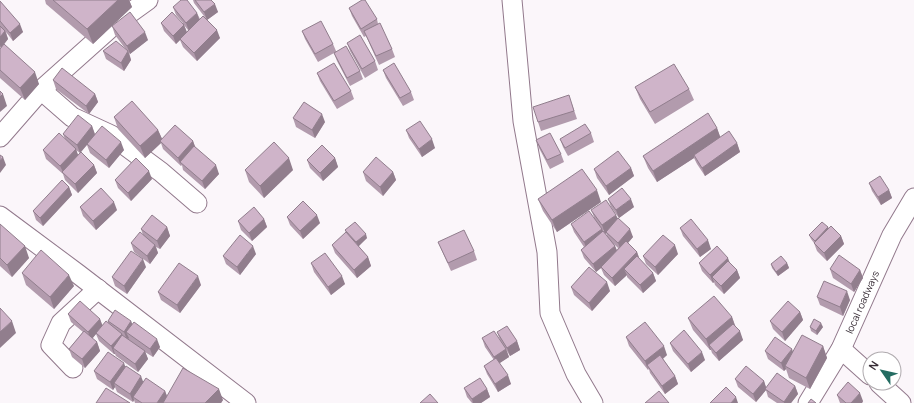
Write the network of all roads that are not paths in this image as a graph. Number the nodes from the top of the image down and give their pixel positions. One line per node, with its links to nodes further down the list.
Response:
1 (148, 0): 3 (street)
2 (512, 0): 14 (street)
3 (41, 90): 4 (street); 6 (street)
4 (0, 137)
5 (914, 198): 9 (street, local roadways)
6 (197, 203)
7 (0, 216): 8 (street)
8 (98, 289): 10 (street); 13 (street)
9 (841, 349): 11 (street); 15 (street, local roadways)
10 (73, 368)
11 (862, 368)
12 (888, 391): 16 (street)
13 (246, 403)
14 (593, 403)
15 (808, 403)
16 (901, 403)

